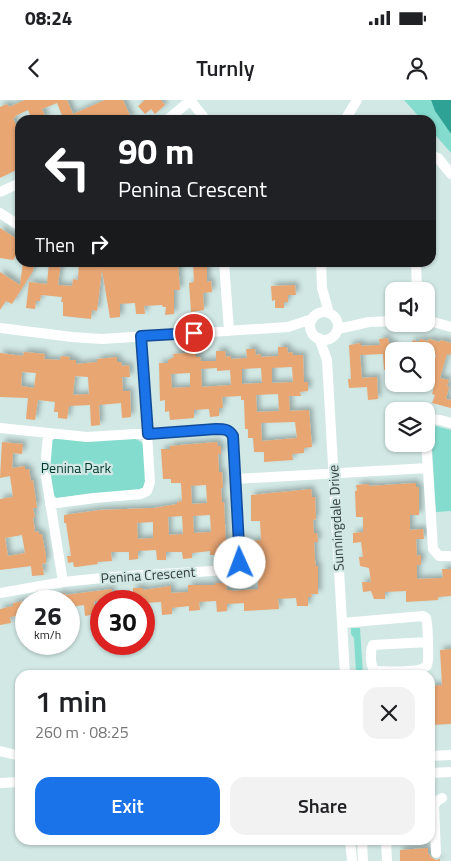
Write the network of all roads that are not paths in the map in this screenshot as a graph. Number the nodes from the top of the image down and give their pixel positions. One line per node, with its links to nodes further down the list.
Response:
1 (190, 100): 3 (street); 4 (street)
2 (357, 100): 5 (street)
3 (173, 115)
4 (202, 115)
5 (348, 115)
6 (436, 157): 7 (street)
7 (451, 174)
8 (15, 185): 9 (street)
9 (0, 192)
10 (0, 213): 11 (street)
11 (15, 223)
12 (224, 267): 25 (street)
13 (321, 267): 16 (street)
14 (416, 267): 15 (street)
15 (417, 282)
16 (322, 288): 17 (street); 18 (street)
17 (332, 315): 18 (street); 20 (street); 26 (street)
18 (314, 317): 22 (street); 28 (street)
19 (385, 321): 20 (street)
20 (368, 322): 26 (street)
21 (435, 323): 23 (street)
22 (288, 327): 25 (street); 28 (street)
23 (451, 327)
24 (0, 328): 27 (street)
25 (229, 331): 27 (street)
26 (335, 333): 28 (street); 29 (street, Sunningdale Drive)
27 (141, 336): 34 (street)
28 (316, 336): 29 (street, Sunningdale Drive)
29 (327, 360): 37 (street, Sunningdale Drive)
30 (435, 419): 31 (street)
31 (451, 423)
32 (0, 428): 33 (street, Penina Crescent)
33 (48, 434): 34 (street, Penina Crescent); 39 (street)
34 (148, 434): 38 (street, Penina Crescent); 39 (street)
35 (427, 452): 36 (street)
36 (428, 468): 37 (street); 40 (street)
37 (333, 474): 38 (street); 43 (street, Sunningdale Drive)
38 (236, 479): 41 (street, Penina Crescent)
39 (50, 504): 41 (street)
40 (451, 556)
41 (63, 582): 42 (street, Penina Crescent)
42 (0, 593)
43 (342, 623): 44 (street); 45 (street, Sunningdale Drive)
44 (428, 642): 46 (street); 47 (street)
45 (345, 670)
46 (376, 670)
47 (419, 670)
48 (0, 751): 49 (street)
49 (15, 755)
50 (451, 755): 51 (street)
51 (435, 756)
52 (451, 772): 53 (street)
53 (435, 773)
54 (15, 782): 55 (street)
55 (0, 783)
56 (447, 797): 57 (street)
57 (435, 804)
58 (435, 830): 62 (street)
59 (350, 845): 63 (street)
60 (362, 845): 64 (street)
61 (386, 845): 65 (street)
62 (436, 853)
63 (352, 861)
64 (363, 861)
65 (387, 861)

